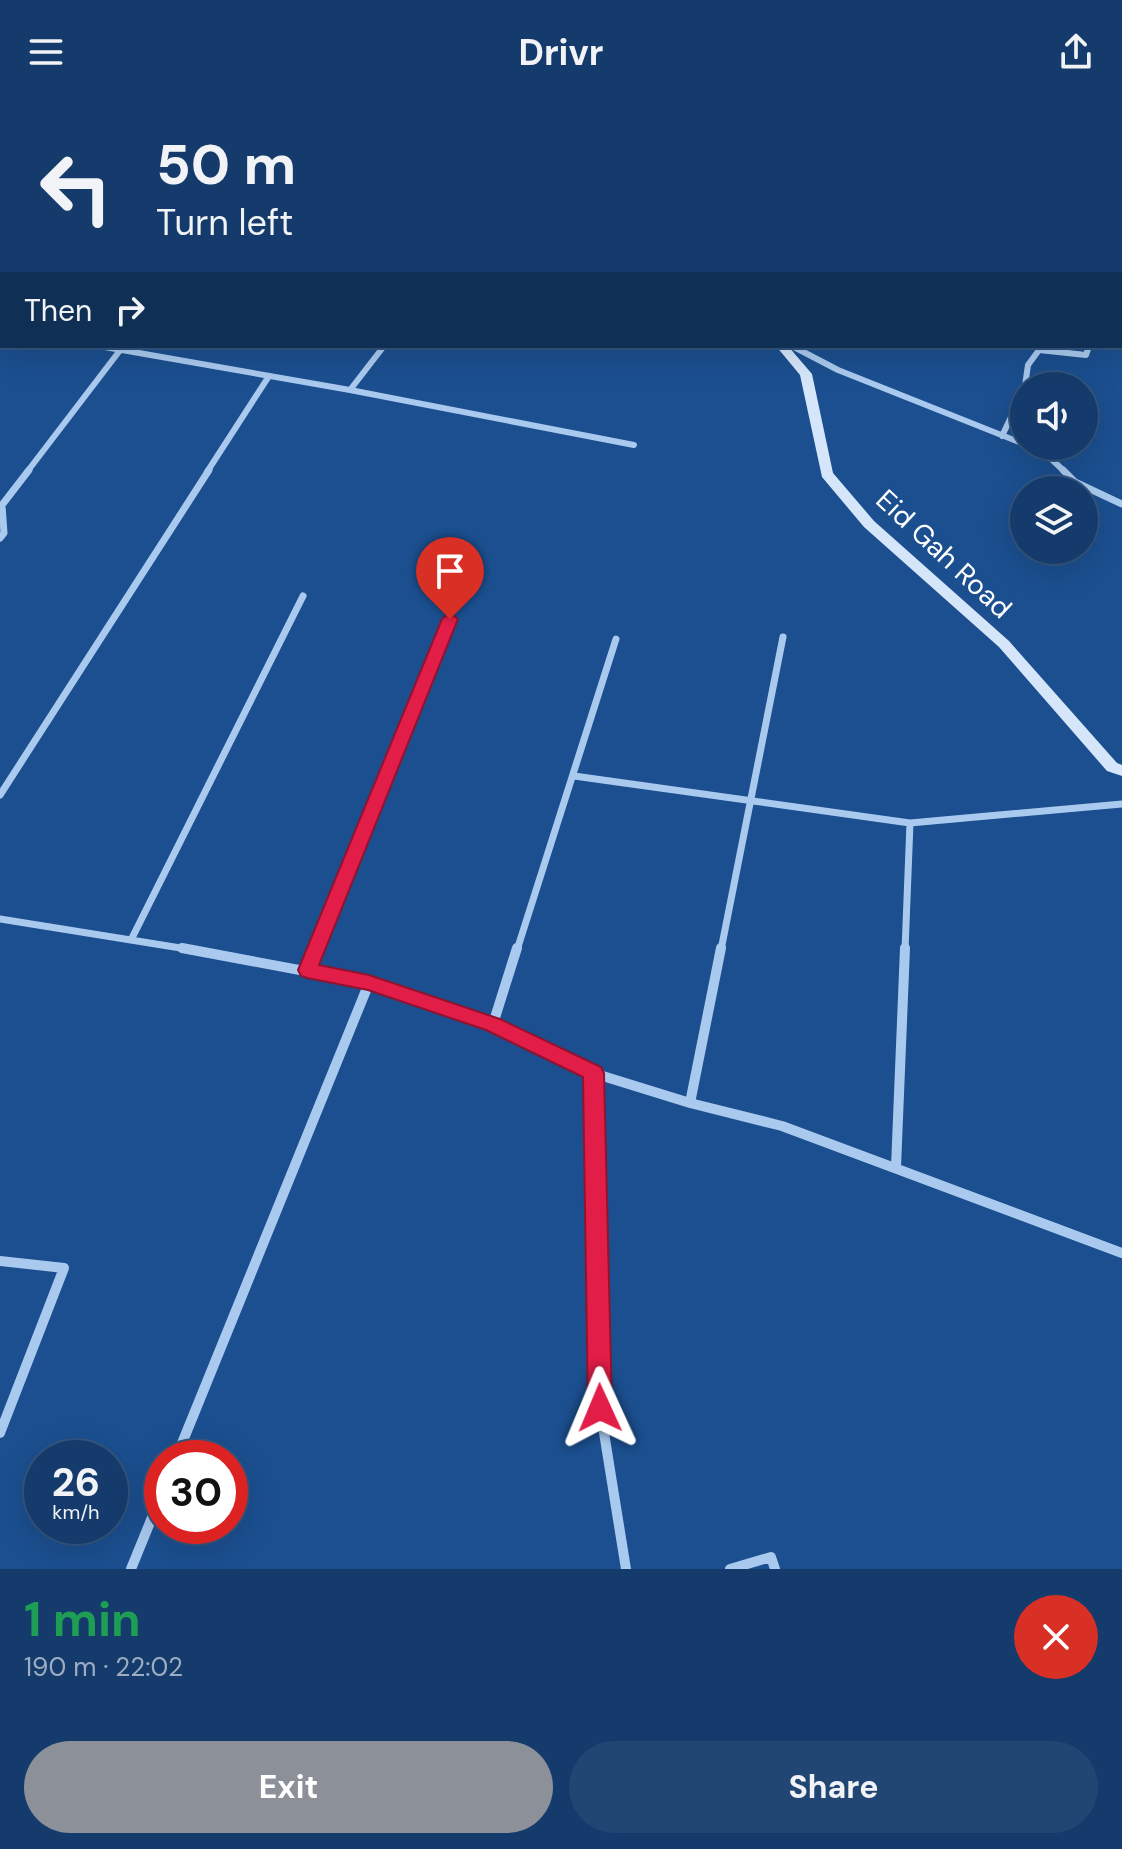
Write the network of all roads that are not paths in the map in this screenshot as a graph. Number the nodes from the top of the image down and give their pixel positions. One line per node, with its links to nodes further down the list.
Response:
1 (122, 348): 7 (street); 15 (street)
2 (382, 348): 8 (street)
3 (784, 348): 20 (street, Eid Gah Road)
4 (796, 348): 10 (street)
5 (1088, 348): 6 (street)
6 (1027, 372)
7 (269, 376): 8 (street); 22 (street)
8 (350, 390): 12 (street)
9 (1010, 419): 10 (street)
10 (1002, 436): 11 (street)
11 (1010, 439)
12 (634, 445)
13 (1052, 460): 14 (street)
14 (1122, 504)
15 (0, 538)
16 (303, 596): 27 (street)
17 (450, 619): 28 (street)
18 (783, 637): 23 (street)
19 (616, 639): 21 (street)
20 (1122, 771)
21 (574, 776): 23 (street); 30 (street)
22 (0, 795)
23 (749, 801): 25 (street); 32 (street)
24 (1122, 804): 25 (street)
25 (910, 823): 33 (street)
26 (0, 919): 27 (street)
27 (132, 938): 28 (street)
28 (307, 970): 29 (street)
29 (369, 983): 30 (street); 37 (street)
30 (493, 1024): 31 (street)
31 (593, 1073): 32 (street); 40 (street)
32 (690, 1103): 33 (street)
33 (896, 1167): 34 (street)
34 (1122, 1253)
35 (0, 1261): 36 (street)
36 (0, 1433)
37 (183, 1440)
38 (144, 1537): 39 (street)
39 (131, 1569)
40 (626, 1569)
41 (730, 1569): 42 (street)
42 (775, 1569)

